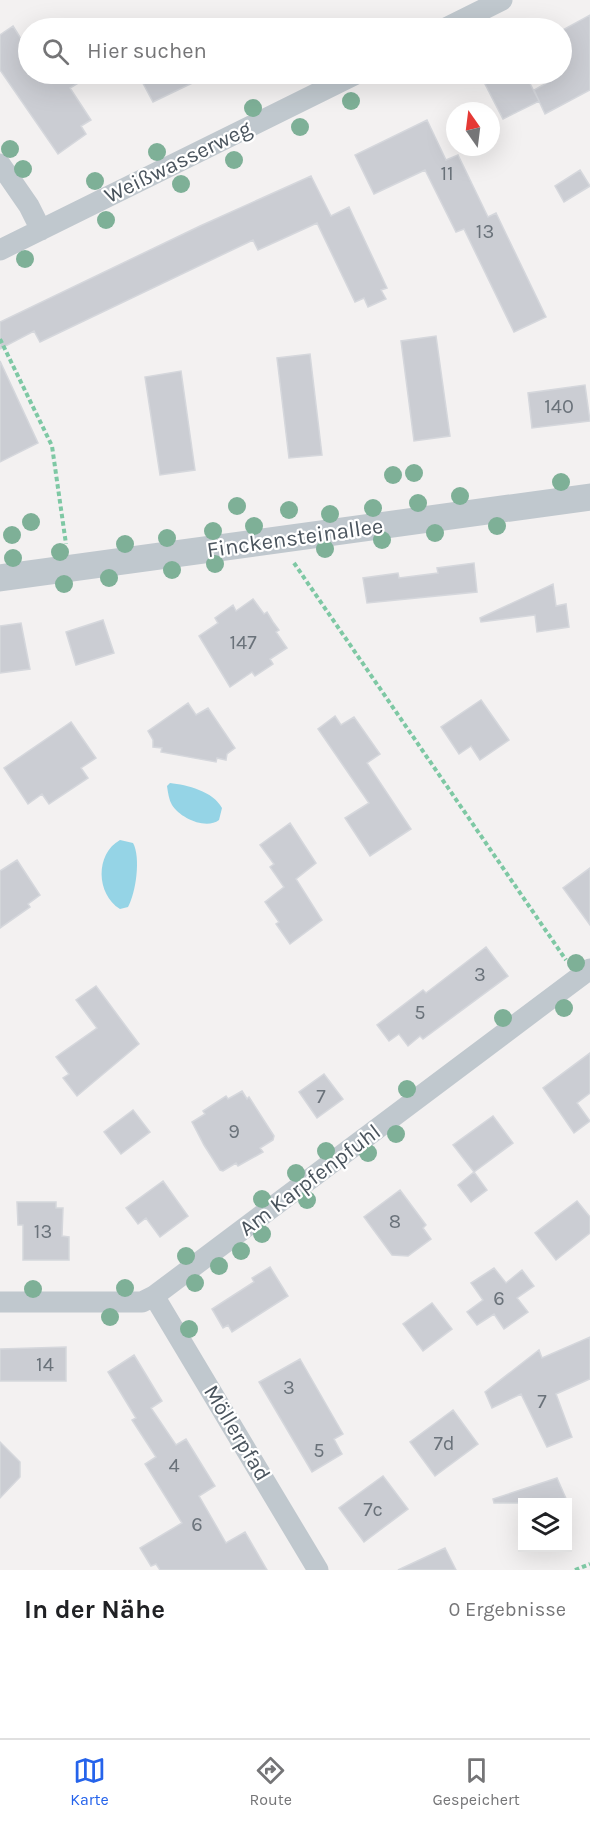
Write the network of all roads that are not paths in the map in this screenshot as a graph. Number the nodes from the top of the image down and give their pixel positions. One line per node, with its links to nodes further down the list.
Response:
1 (502, 0): 2 (street)
2 (466, 18)
3 (336, 84): 5 (street, Weißwasserweg)
4 (0, 164): 5 (street)
5 (41, 230): 6 (street, Weißwasserweg)
6 (0, 250)
7 (590, 497): 8 (street, Finckensteinallee)
8 (0, 578)
9 (584, 974): 10 (street, Am Karpfenpfuhl)
10 (154, 1296): 11 (street, Am Karpfenpfuhl); 12 (street, Möllerpfad)
11 (0, 1302)
12 (318, 1570)

